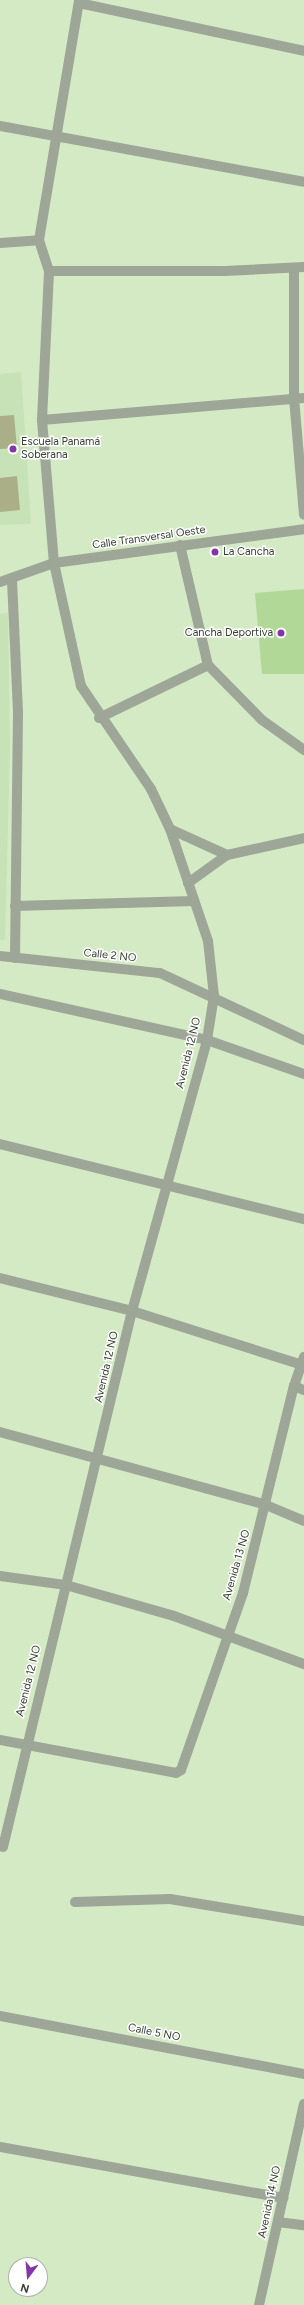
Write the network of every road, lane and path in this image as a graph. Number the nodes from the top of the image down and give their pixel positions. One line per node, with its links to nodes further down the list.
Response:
1 (79, 1): 2 (street); 4 (street)
2 (304, 51)
3 (0, 126): 4 (street)
4 (54, 134): 5 (street); 6 (street)
5 (304, 182)
6 (39, 240): 7 (street); 10 (street)
7 (0, 243)
8 (304, 267): 9 (street)
9 (294, 269): 10 (street); 11 (street)
10 (49, 271): 12 (street, Avenida 12 NO)
11 (299, 398): 12 (street); 13 (street)
12 (42, 420): 16 (street, Avenida 12 NO)
13 (304, 515)
14 (304, 529): 15 (street, Calle Transversal Oeste)
15 (180, 545): 16 (street, Calle Transversal Oeste); 19 (street)
16 (54, 563): 17 (street, Calle Transversal Oeste); 20 (street, Avenida 12 NO)
17 (12, 580): 18 (street, Calle Transversal Oeste); 27 (street)
18 (0, 582)
19 (208, 665): 20 (street); 21 (street)
20 (99, 718): 22 (street, Avenida 12 NO)
21 (304, 750)
22 (170, 829): 24 (street); 25 (street, Avenida 12 NO)
23 (304, 838): 24 (street)
24 (227, 855): 25 (street)
25 (188, 883): 26 (street, Avenida 12 NO)
26 (194, 901): 27 (street); 31 (street, Avenida 12 NO)
27 (15, 906): 29 (street)
28 (0, 956): 29 (street, Calle 2 NO)
29 (15, 958): 31 (street, Calle 2 NO)
30 (0, 994): 32 (street)
31 (214, 996): 32 (street, Avenida 12 NO); 33 (street, Calle 2 NO)
32 (207, 1040): 34 (street); 36 (street, Avenida 12 NO)
33 (304, 1040)
34 (304, 1074)
35 (0, 1144): 36 (street)
36 (166, 1182): 37 (street); 39 (street, Avenida 12 NO)
37 (304, 1219)
38 (0, 1278): 39 (street)
39 (132, 1311): 40 (street); 44 (street, Avenida 12 NO)
40 (303, 1361): 41 (street, Avenida 13 NO)
41 (294, 1386): 42 (street); 45 (street, Avenida 13 NO)
42 (304, 1390)
43 (0, 1432): 44 (street)
44 (98, 1456): 45 (street); 48 (street, Avenida 12 NO)
45 (266, 1506): 46 (street); 49 (street, Avenida 13 NO)
46 (304, 1521)
47 (0, 1576): 48 (street)
48 (66, 1585): 49 (street); 52 (street, Avenida 12 NO)
49 (227, 1633): 50 (street); 52 (street, Avenida 13 NO)
50 (304, 1664)
51 (0, 1740): 52 (street)
52 (25, 1744): 53 (street, Avenida 12 NO)
53 (3, 1847)
54 (75, 1902): 55 (street)
55 (304, 1921)
56 (0, 2016): 57 (street, Calle 5 NO)
57 (304, 2074)
58 (304, 2104): 60 (street, Avenida 14 NO)
59 (0, 2147): 60 (street)
60 (283, 2198): 61 (street, Avenida 14 NO)
61 (278, 2222): 62 (street); 63 (street, Avenida 14 NO)
62 (304, 2225)
63 (259, 2305)

